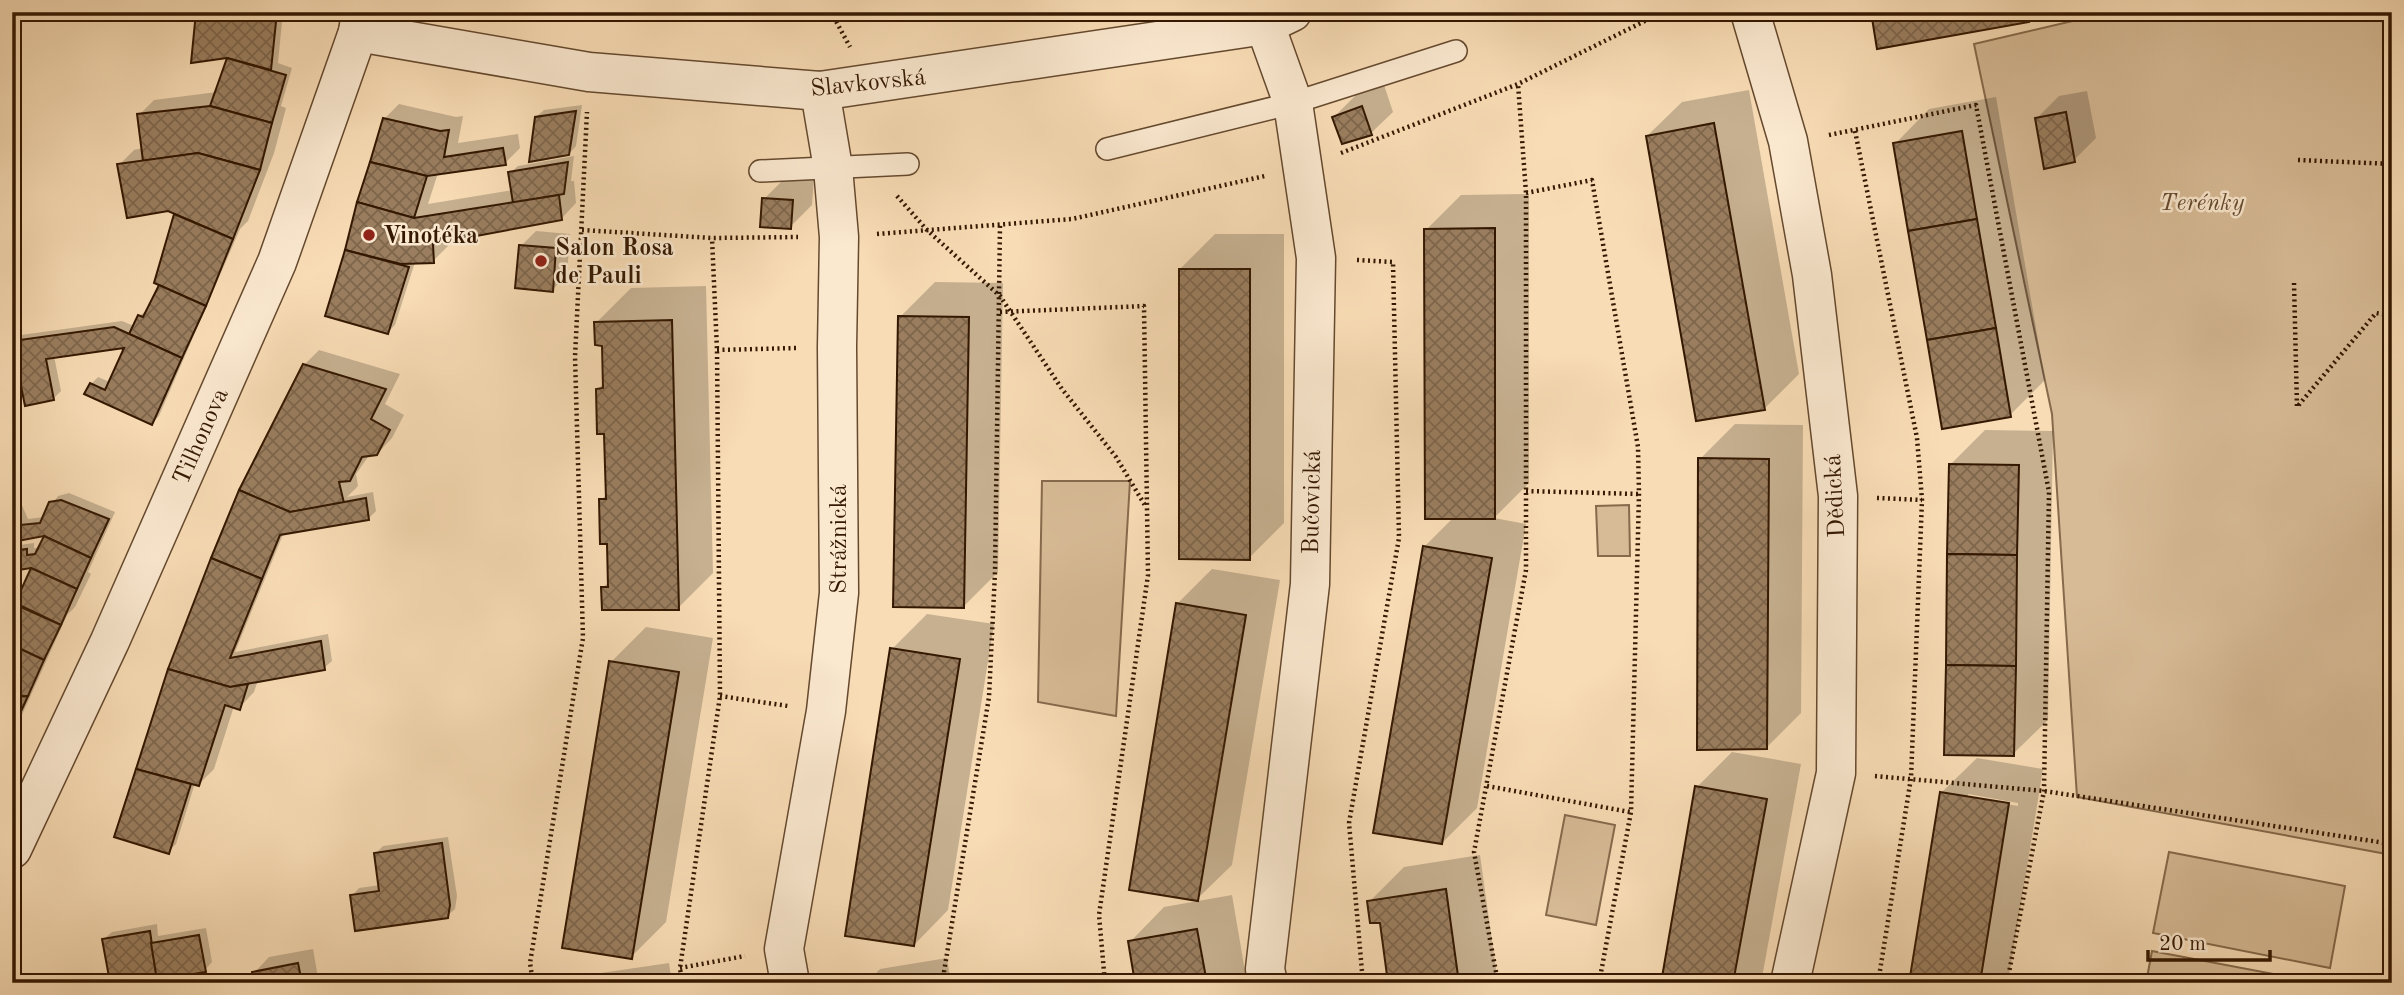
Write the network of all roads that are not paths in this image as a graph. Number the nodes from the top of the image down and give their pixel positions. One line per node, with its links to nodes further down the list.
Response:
1 (1750, 12): 14 (street, Dědická)
2 (1279, 19): 5 (street, Slavkovská); 6 (street, Bučovická)
3 (359, 22): 5 (street, Slavkovská); 11 (street, Tilhonova)
4 (1456, 51): 6 (lane)
5 (820, 91): 9 (street, Strážnická)
6 (1293, 103): 7 (lane); 13 (street, Bučovická)
7 (1107, 149)
8 (908, 164): 9 (lane)
9 (833, 168): 10 (lane); 12 (street, Strážnická)
10 (760, 171)
11 (12, 849)
12 (787, 966)
13 (1268, 983)
14 (1790, 983)

